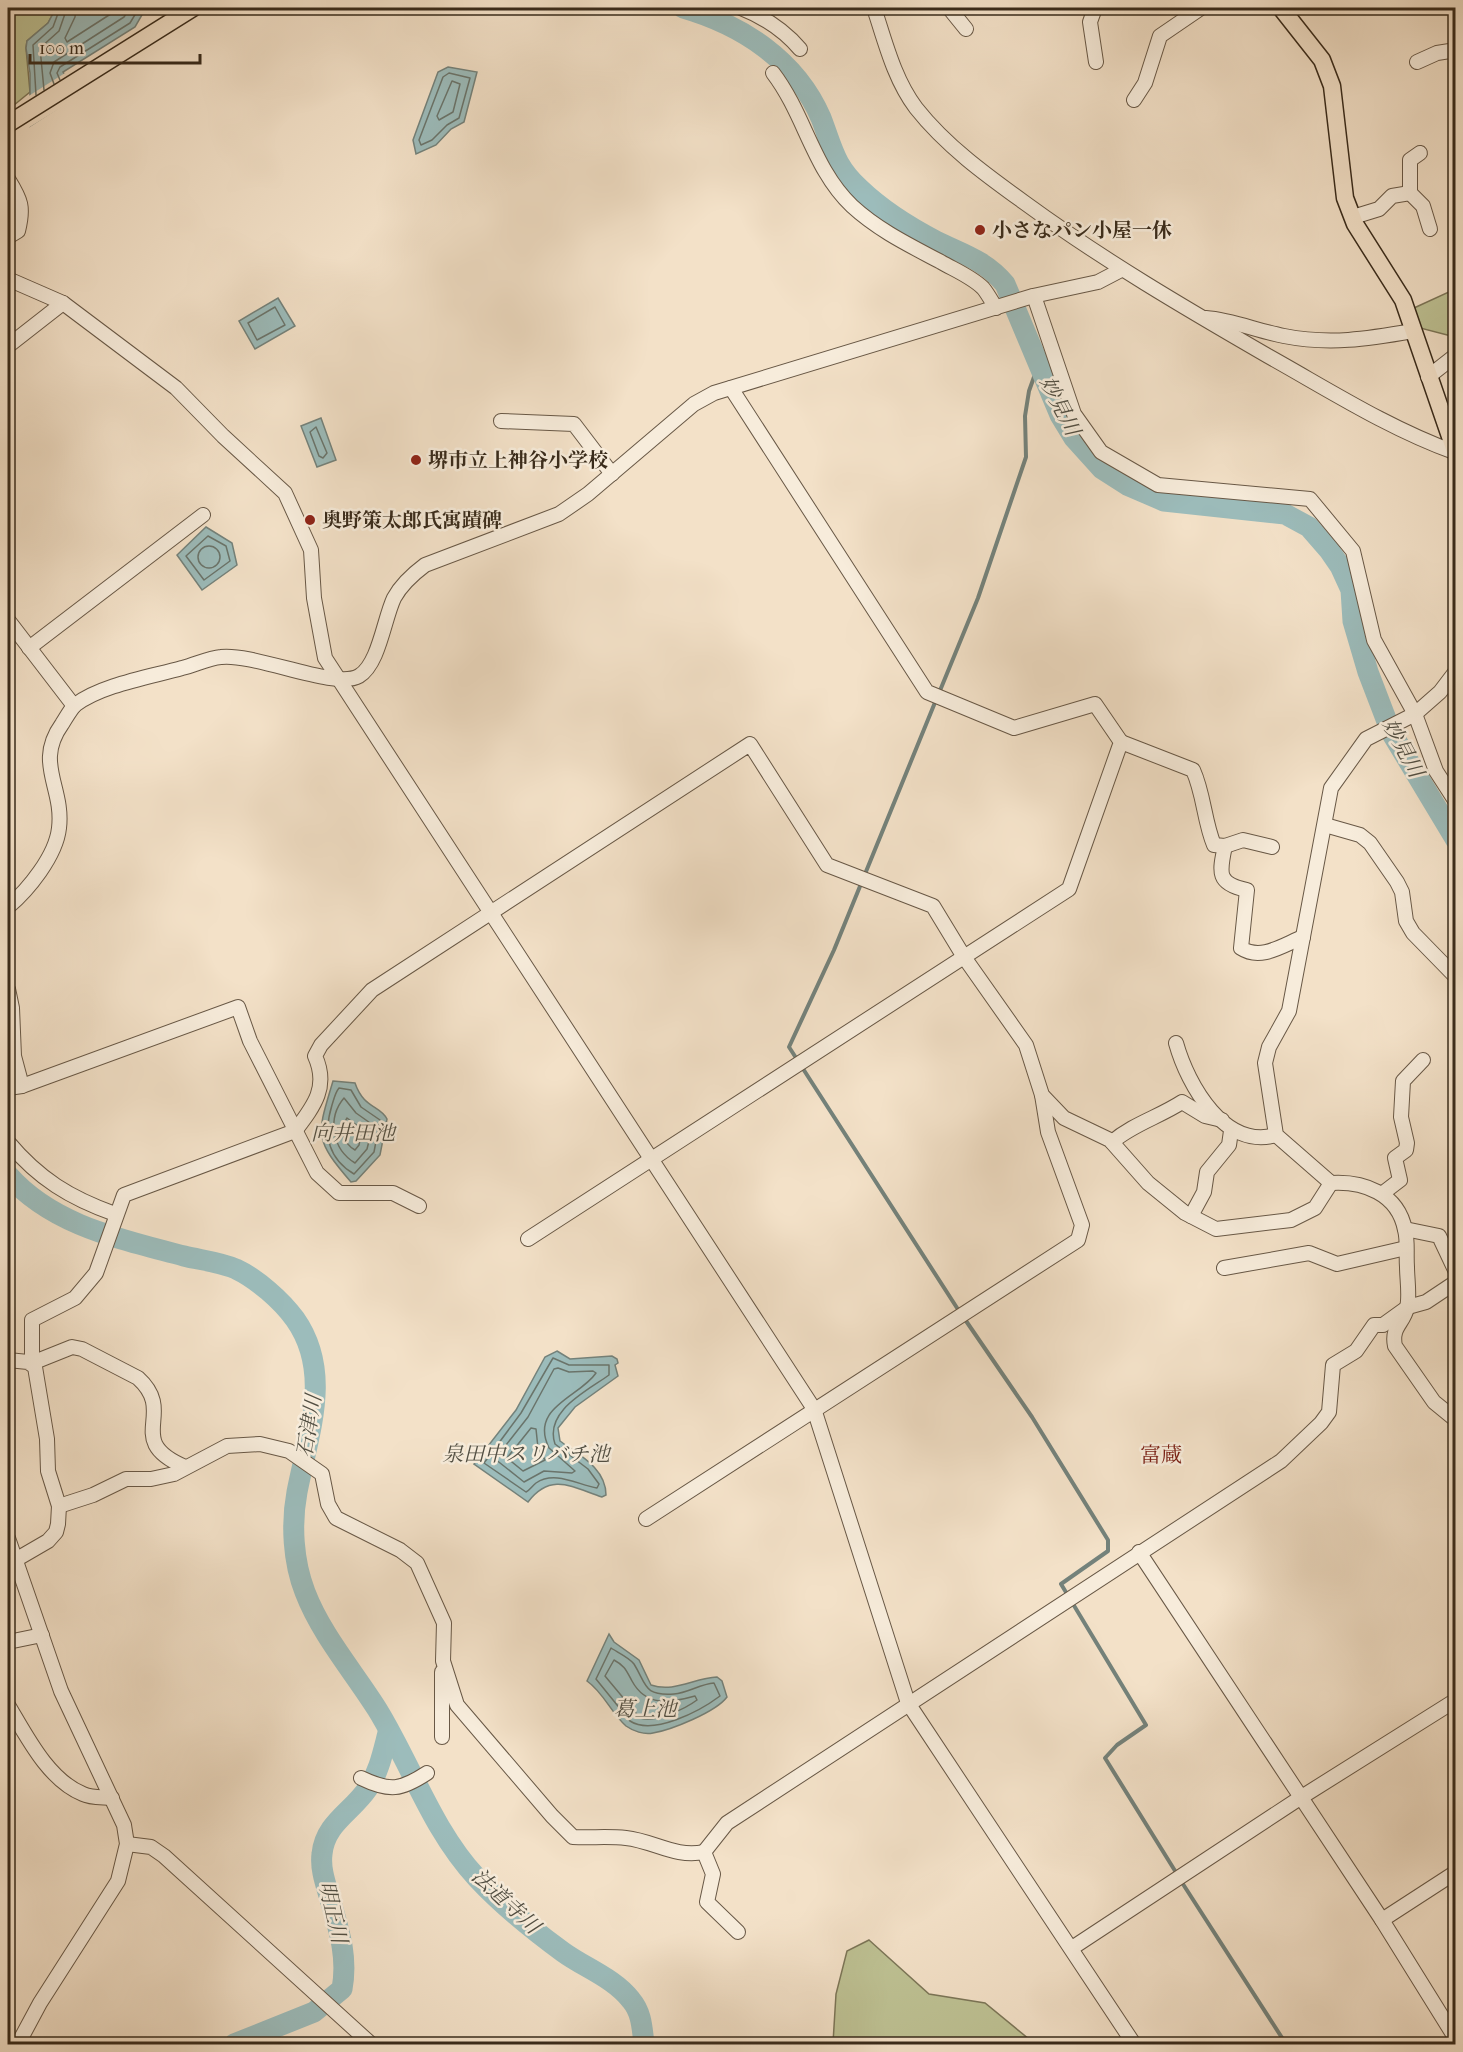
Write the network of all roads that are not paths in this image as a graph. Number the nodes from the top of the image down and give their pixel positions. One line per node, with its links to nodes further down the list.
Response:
1 (194, 8): 15 (main road)
2 (741, 8): 9 (street)
3 (874, 8): 22 (street)
4 (949, 8): 8 (street)
5 (1095, 8): 11 (street)
6 (1201, 8): 14 (street)
7 (1281, 8): 19 (main road)
8 (966, 28)
9 (800, 49)
10 (1455, 50): 12 (street)
11 (1096, 62)
12 (1418, 62)
13 (773, 73): 26 (street)
14 (1134, 100)
15 (8, 124)
16 (1420, 153): 18 (street)
17 (8, 179): 21 (street)
18 (1410, 194): 19 (street); 20 (street)
19 (1353, 217): 28 (main road)
20 (1430, 229)
21 (8, 237)
22 (1121, 270): 24 (street); 27 (street)
23 (8, 279): 25 (street)
24 (1033, 296): 26 (street); 42 (street)
25 (63, 303): 29 (street); 40 (street)
26 (996, 308): 32 (street)
27 (1201, 318): 28 (street); 34 (street)
28 (1413, 331): 31 (main road)
29 (8, 346)
30 (1455, 355): 31 (street)
31 (1428, 377): 34 (main road)
32 (732, 388): 35 (street); 43 (street)
33 (501, 421): 35 (street)
34 (1455, 453)
35 (612, 474): 40 (street)
36 (204, 515): 38 (street)
37 (8, 620): 38 (street)
38 (29, 648): 41 (street)
39 (1455, 671): 42 (street)
40 (340, 680): 41 (street); 49 (street)
41 (74, 706): 48 (street)
42 (1415, 714): 44 (street); 45 (street)
43 (1121, 742): 46 (street); 51 (street)
44 (1455, 802)
45 (1325, 825): 50 (street); 52 (street)
46 (1225, 846): 47 (street); 50 (street)
47 (1272, 847)
48 (8, 907)
49 (491, 913): 51 (street); 60 (street); 64 (street)
50 (1303, 937): 61 (street)
51 (964, 957): 58 (street); 64 (street)
52 (1455, 977)
53 (8, 989): 56 (street)
54 (1176, 1043): 59 (street)
55 (1423, 1060): 66 (street)
56 (22, 1086): 57 (street); 60 (street)
57 (8, 1088)
58 (1042, 1095): 63 (street); 79 (street)
59 (1226, 1125): 61 (street); 63 (street); 69 (street)
60 (296, 1131): 67 (street); 68 (street)
61 (1276, 1135): 65 (street)
62 (8, 1142): 68 (street)
63 (1112, 1142): 69 (street)
64 (652, 1161): 71 (street); 79 (street)
65 (1331, 1183): 66 (street); 69 (street)
66 (1383, 1193): 70 (street)
67 (419, 1206)
68 (116, 1214): 78 (street)
69 (1191, 1216)
70 (1405, 1229): 72 (street); 74 (street)
71 (528, 1239)
72 (1406, 1248): 73 (street); 76 (street)
73 (1224, 1268)
74 (1455, 1272)
75 (1455, 1282): 76 (street)
76 (1408, 1307): 80 (street); 85 (street)
77 (8, 1360): 78 (street)
78 (33, 1363): 81 (street); 82 (street)
79 (814, 1409): 83 (street); 91 (street)
80 (1455, 1420)
81 (185, 1467): 82 (street); 89 (street)
82 (59, 1506): 86 (street)
83 (646, 1519)
84 (8, 1538): 86 (street)
85 (1140, 1552): 91 (street); 96 (street)
86 (17, 1559): 87 (street)
87 (42, 1635): 88 (street); 97 (street)
88 (8, 1642)
89 (443, 1661): 93 (street); 99 (street)
90 (1455, 1700): 96 (street)
91 (908, 1703): 99 (street); 103 (street)
92 (8, 1705): 97 (street)
93 (442, 1737)
94 (427, 1773): 95 (street)
95 (361, 1778)
96 (1300, 1797): 101 (street); 103 (street)
97 (111, 1798): 98 (street)
98 (127, 1844): 105 (street); 106 (street)
99 (704, 1851): 102 (street)
100 (1455, 1872): 101 (street)
101 (1382, 1920): 104 (street)
102 (738, 1932)
103 (1072, 1948): 107 (street)
104 (1455, 2039)
105 (18, 2044)
106 (371, 2044)
107 (1134, 2044)

